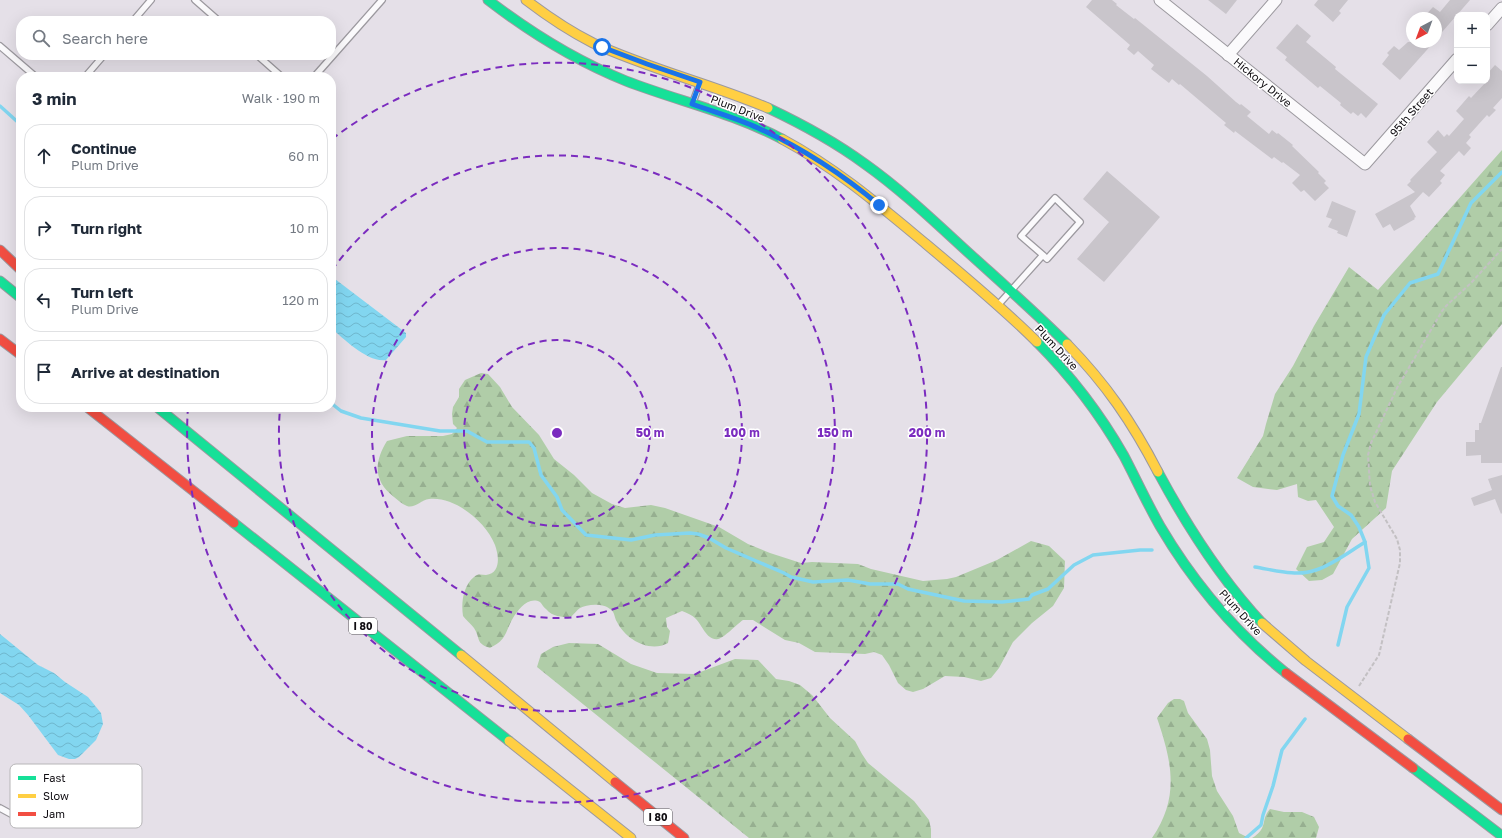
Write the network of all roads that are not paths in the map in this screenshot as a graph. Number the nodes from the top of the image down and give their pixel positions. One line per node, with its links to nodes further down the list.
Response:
1 (150, 0): 9 (lane)
2 (195, 0): 10 (lane)
3 (382, 0): 13 (lane)
4 (488, 0): 26 (main road, Plum Drive)
5 (526, 0): 25 (main road, Plum Drive)
6 (1160, 0): 14 (street, Hickory Drive)
7 (1276, 0): 14 (street)
8 (1502, 8): 11 (street)
9 (137, 16)
10 (213, 16)
11 (1490, 22)
12 (0, 46): 16 (lane)
13 (336, 52)
14 (1228, 54): 27 (street, Hickory Drive)
15 (16, 60): 21 (lane)
16 (16, 60)
17 (100, 60): 22 (lane)
18 (263, 60): 23 (lane)
19 (329, 60): 24 (lane)
20 (1454, 62): 27 (street, 95th Street)
21 (30, 72)
22 (89, 72)
23 (276, 72)
24 (318, 72)
25 (700, 82): 26 (lane); 32 (main road, Plum Drive)
26 (692, 104): 34 (main road, Plum Drive)
27 (1365, 164)
28 (0, 250): 30 (main road)
29 (1043, 255): 29 (lane); 32 (lane)
30 (16, 265)
31 (0, 281): 33 (main road)
32 (1011, 290): 34 (lane); 43 (main road, Plum Drive)
33 (16, 294)
34 (998, 305): 44 (main road, Plum Drive)
35 (0, 339): 37 (main road)
36 (0, 346): 38 (main road)
37 (16, 351)
38 (16, 357)
39 (92, 412): 49 (main road, I 80)
40 (163, 412): 42 (main road, I 80)
41 (169, 412): 42 (main road)
42 (202, 444): 45 (main road, I 80)
43 (1240, 597): 44 (lane); 47 (main road, Plum Drive)
44 (1223, 611): 50 (main road, Plum Drive)
45 (632, 796): 53 (main road, I 80); 54 (main road)
46 (0, 808): 48 (lane)
47 (1501, 812)
48 (10, 813)
49 (610, 821): 51 (main road); 52 (main road, I 80)
50 (1502, 836)
51 (627, 838)
52 (631, 838)
53 (684, 838)
54 (693, 838)

